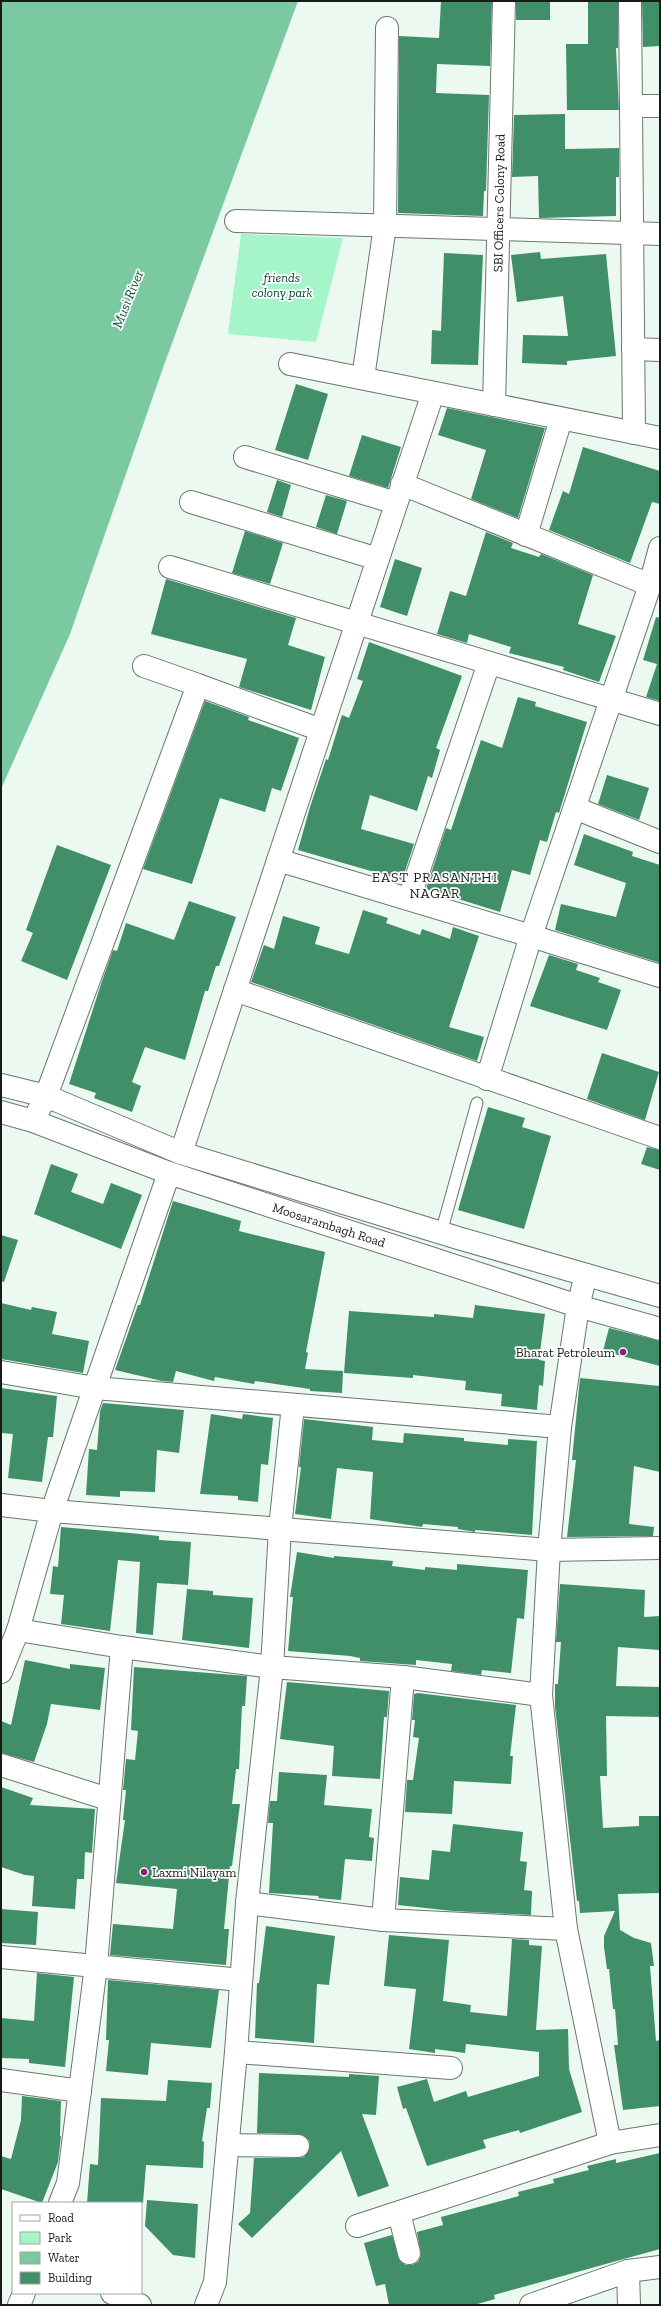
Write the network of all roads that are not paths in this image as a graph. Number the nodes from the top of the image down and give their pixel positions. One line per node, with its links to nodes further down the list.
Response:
1 (504, 1): 8 (street, SBI Officers Colony Road)
2 (630, 1): 4 (street)
3 (387, 28): 7 (street)
4 (631, 106): 5 (street); 9 (street)
5 (660, 106)
6 (236, 221): 7 (street)
7 (384, 226): 8 (street); 14 (street)
8 (498, 229): 9 (street); 16 (street, SBI Officers Colony Road)
9 (632, 233): 10 (street); 11 (street)
10 (660, 234)
11 (633, 349): 12 (street); 18 (street)
12 (660, 350)
13 (290, 364): 14 (street)
14 (363, 378): 15 (street)
15 (433, 393): 16 (street); 21 (street)
16 (494, 405): 17 (street)
17 (561, 419): 18 (street); 23 (street)
18 (634, 433): 19 (street)
19 (660, 438)
20 (245, 457): 21 (street)
21 (399, 494): 23 (street); 25 (street)
22 (191, 502): 25 (street)
23 (526, 535): 27 (street)
24 (659, 553): 27 (street)
25 (378, 559): 28 (street)
26 (170, 567): 28 (street)
27 (650, 585): 32 (street)
28 (356, 623): 29 (street); 34 (street)
29 (489, 663): 32 (street); 38 (street)
30 (144, 666): 31 (street)
31 (198, 685): 34 (street); 44 (street)
32 (611, 700): 33 (street); 35 (street)
33 (660, 714)
34 (321, 730): 37 (street)
35 (575, 808): 36 (street); 39 (street)
36 (660, 842)
37 (278, 860): 38 (street); 41 (street)
38 (409, 899): 39 (street)
39 (531, 936): 40 (street); 42 (street)
40 (660, 976)
41 (235, 990): 42 (street); 49 (street)
42 (487, 1079): 48 (street)
43 (1, 1085): 44 (street, Moosarambagh Road)
44 (46, 1096): 47 (street); 49 (street, Moosarambagh Road)
45 (477, 1102): 51 (lane)
46 (1, 1112): 47 (street, Moosarambagh Road)
47 (34, 1121): 50 (street, Moosarambagh Road)
48 (660, 1138)
49 (181, 1153): 51 (street, Moosarambagh Road)
50 (168, 1173): 54 (street, Moosarambagh Road); 57 (street)
51 (441, 1233): 52 (street, Moosarambagh Road)
52 (586, 1275): 53 (street, Moosarambagh Road); 54 (street)
53 (660, 1296)
54 (578, 1306): 55 (street, Moosarambagh Road); 59 (street)
55 (660, 1328)
56 (1, 1372): 57 (street)
57 (95, 1388): 58 (street); 61 (street)
58 (293, 1405): 59 (street); 62 (street)
59 (560, 1427): 64 (street)
60 (1, 1505): 61 (street)
61 (52, 1511): 62 (street); 65 (street)
62 (280, 1528): 64 (street); 67 (street)
63 (660, 1548): 64 (street)
64 (549, 1550): 70 (street)
65 (18, 1630): 66 (street); 68 (street)
66 (122, 1647): 67 (street); 72 (street)
67 (272, 1667): 69 (street); 73 (street)
68 (1, 1672)
69 (403, 1677): 70 (street); 74 (street)
70 (541, 1695): 75 (street)
71 (1, 1765): 72 (street)
72 (108, 1799): 77 (street)
73 (247, 1903): 74 (street); 78 (street)
74 (383, 1920): 75 (street)
75 (566, 1929): 84 (street)
76 (1, 1957): 77 (street)
77 (96, 1966): 78 (street); 82 (street)
78 (241, 1980): 79 (street)
79 (236, 2052): 80 (street); 85 (street)
80 (451, 2068)
81 (1, 2080): 82 (street)
82 (80, 2091): 87 (street)
83 (660, 2135): 84 (street)
84 (610, 2143): 88 (street)
85 (228, 2145): 86 (street); 97 (street)
86 (298, 2146)
87 (60, 2202)
88 (399, 2213): 89 (street); 90 (street)
89 (357, 2226)
90 (408, 2253)
91 (660, 2267): 92 (street)
92 (628, 2271): 98 (street); 99 (street)
93 (24, 2294): 95 (street)
94 (114, 2294): 96 (street)
95 (19, 2305)
96 (140, 2305)
97 (206, 2305)
98 (532, 2305)
99 (629, 2305)

